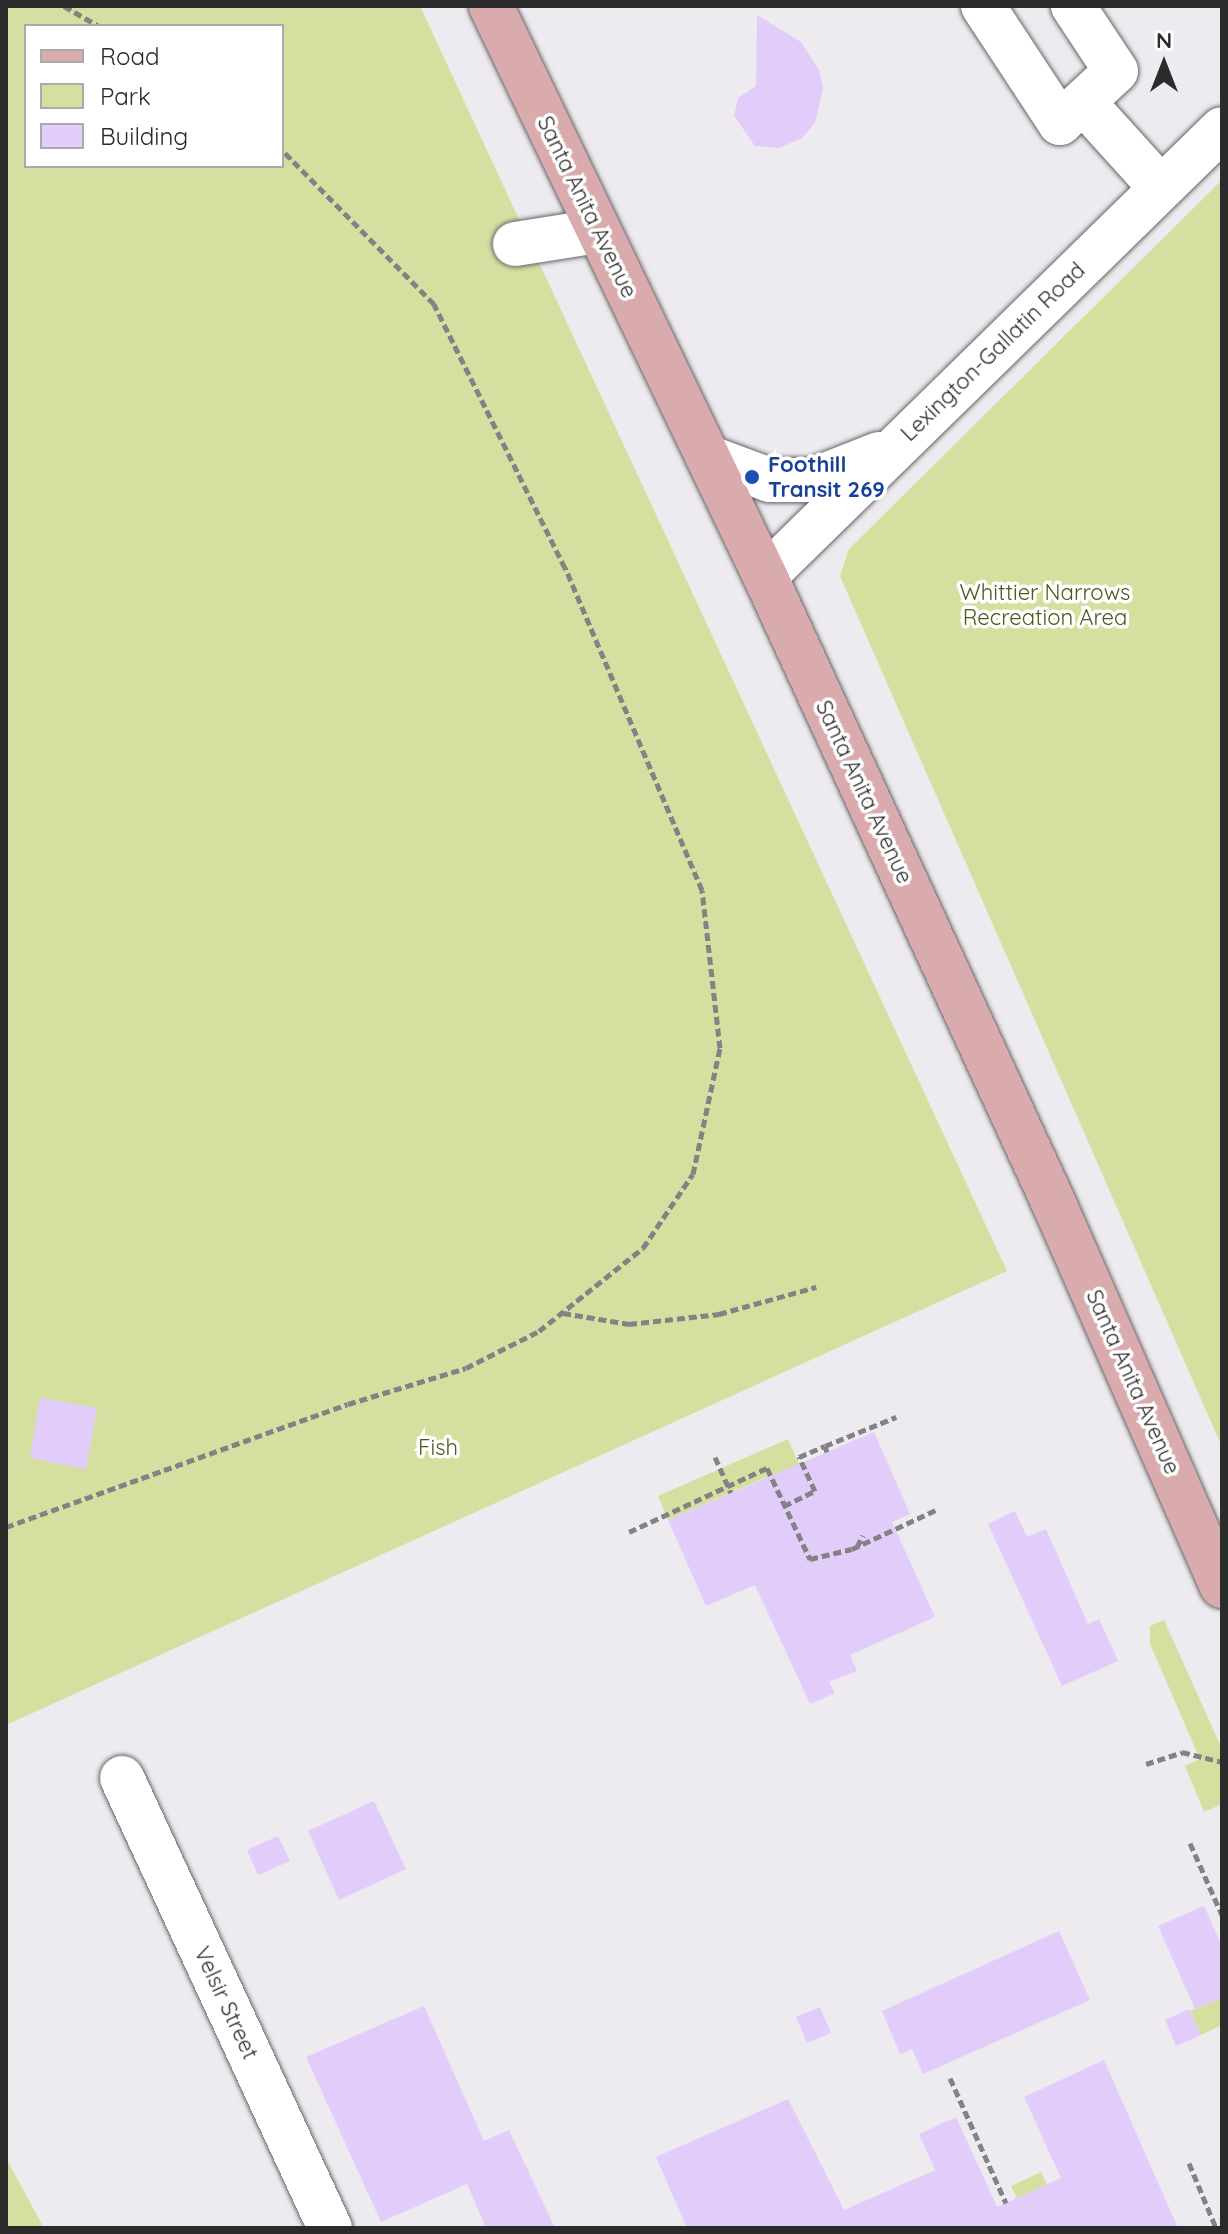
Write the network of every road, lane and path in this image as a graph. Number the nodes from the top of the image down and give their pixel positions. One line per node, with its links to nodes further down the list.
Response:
1 (64, 6): 5 (path)
2 (491, 6): 10 (main road, Santa Anita Avenue)
3 (983, 6): 6 (street)
4 (1073, 6): 6 (street)
5 (95, 24)
6 (1085, 104): 9 (street)
7 (1222, 129): 9 (street, Lexington-Gallatin Road)
8 (284, 152): 16 (path)
9 (1161, 188): 12 (street, Lexington-Gallatin Road)
10 (598, 231): 11 (street); 13 (main road, Santa Anita Avenue)
11 (515, 244)
12 (896, 447): 13 (street); 14 (street, Lexington-Gallatin Road)
13 (708, 457): 14 (main road, Santa Anita Avenue)
14 (765, 576): 28 (main road, Santa Anita Avenue)
15 (816, 1287): 16 (path)
16 (562, 1313): 24 (path)
17 (896, 1417): 20 (path)
18 (715, 1457): 19 (path)
19 (730, 1489): 20 (path); 25 (path)
20 (783, 1503): 27 (path)
21 (936, 1510): 23 (path)
22 (892, 1522): 23 (path)
23 (904, 1525): 27 (path)
24 (6, 1527)
25 (629, 1532)
26 (863, 1535): 27 (path)
27 (857, 1547)
28 (1222, 1586)
29 (1222, 1762): 30 (path)
30 (1146, 1764)
31 (122, 1778): 37 (street, Velsir Street)
32 (1190, 1843): 33 (path)
33 (1222, 1915)
34 (950, 2078): 36 (path)
35 (1189, 2163): 38 (path)
36 (1006, 2203)
37 (330, 2228)
38 (1216, 2228)

